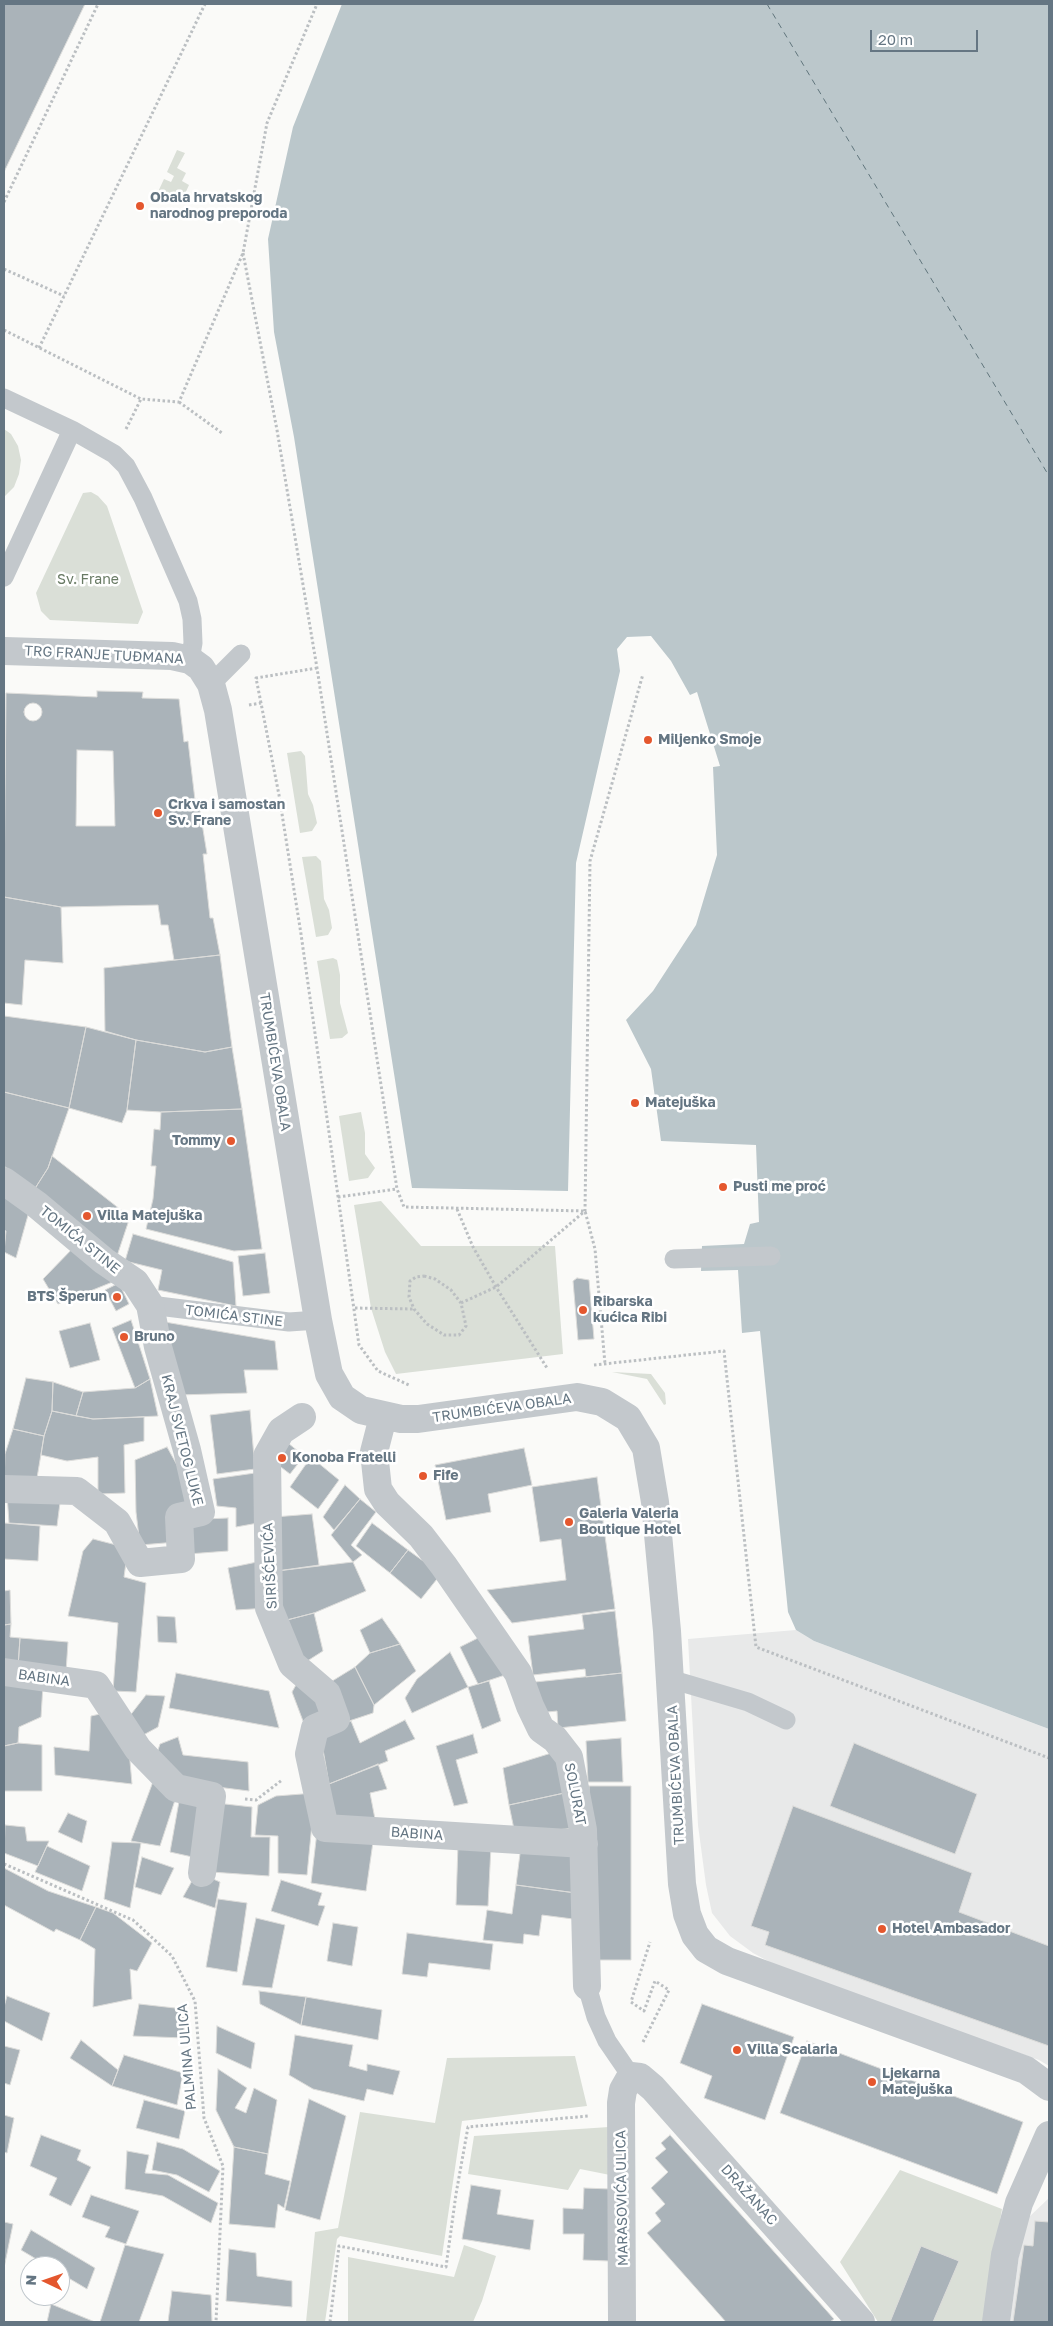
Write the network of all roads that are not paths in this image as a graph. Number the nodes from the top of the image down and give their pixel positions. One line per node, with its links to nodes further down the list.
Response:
1 (4, 398): 2 (lane, TRG FRANJE TUĐMANA)
2 (72, 430): 3 (lane); 6 (lane, TRG FRANJE TUĐMANA)
3 (4, 577)
4 (4, 651): 6 (street, TRG FRANJE TUĐMANA)
5 (241, 654): 7 (lane)
6 (190, 660): 7 (street, TRUMBIĆEVA OBALA)
7 (212, 684): 12 (street, TRUMBIĆEVA OBALA)
8 (4, 1181): 11 (street, TOMIĆA STINE)
9 (771, 1256): 10 (lane)
10 (674, 1259)
11 (150, 1305): 12 (lane, TOMIĆA STINE); 15 (street, KRAJ SVETOG LUKE)
12 (318, 1320): 14 (street, TRUMBIĆEVA OBALA)
13 (302, 1417): 19 (street, SIRIŠĆEVIĆA)
14 (383, 1417): 17 (street, TRUMBIĆEVA OBALA); 20 (street, SOLURAT)
15 (4, 1489)
16 (4, 1672): 21 (street, BABINA)
17 (670, 1679): 18 (lane); 24 (street, TRUMBIĆEVA OBALA)
18 (786, 1720)
19 (309, 1754): 20 (street, BABINA)
20 (584, 1844): 22 (street, SOLURAT)
21 (202, 1873)
22 (587, 1986): 23 (lane, SOLURAT)
23 (631, 2076): 26 (street, MARASOVIĆA ULICA); 27 (street, DRAŽANAC)
24 (1049, 2087)
25 (1049, 2135): 28 (street)
26 (622, 2322)
27 (861, 2322)
28 (996, 2322)

